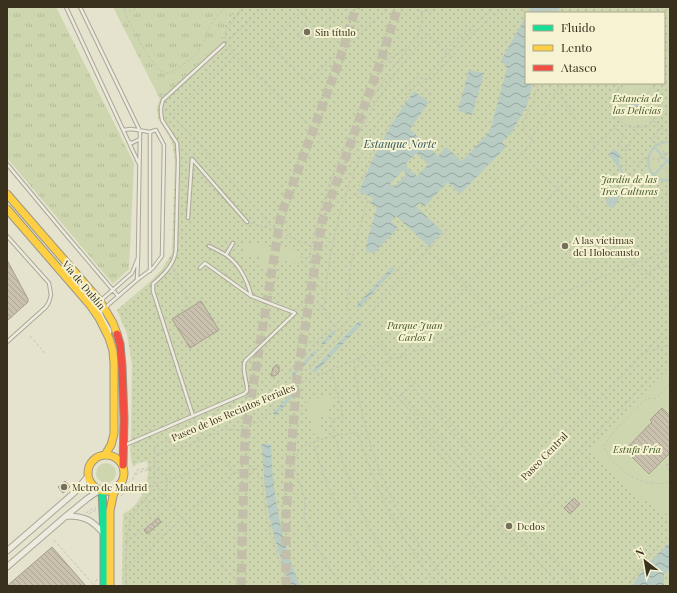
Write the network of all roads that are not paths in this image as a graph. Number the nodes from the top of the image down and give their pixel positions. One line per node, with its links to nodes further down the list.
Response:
1 (66, 7): 4 (lane)
2 (80, 7): 5 (lane)
3 (224, 44): 30 (lane)
4 (123, 130): 5 (lane); 8 (lane)
5 (140, 131): 6 (lane); 7 (lane)
6 (150, 132): 21 (lane); 21 (lane)
7 (140, 139): 8 (lane); 10 (lane)
8 (128, 142): 10 (lane)
9 (7, 164): 23 (lane)
10 (140, 165): 19 (lane)
11 (7, 194): 26 (street, Vía de Dublín)
12 (7, 209): 28 (street, Vía de Dublín)
13 (188, 218): 14 (lane)
14 (247, 222)
15 (7, 236): 29 (lane)
16 (233, 243): 18 (lane)
17 (209, 246): 18 (lane)
18 (226, 255): 25 (lane)
19 (138, 258): 22 (lane); 23 (lane)
20 (200, 268): 25 (lane)
21 (150, 271): 22 (lane)
22 (137, 280): 24 (lane)
23 (113, 290): 24 (lane); 26 (lane)
24 (118, 296): 27 (lane)
25 (251, 296): 30 (lane)
26 (100, 301): 27 (street, Vía de Dublín); 28 (lane)
27 (106, 310): 31 (street, Vía de Dublín)
28 (109, 338): 32 (street, Vía de Dublín)
29 (7, 342)
30 (193, 416): 31 (lane)
31 (122, 446): 33 (street, Vía de Dublín)
32 (105, 455): 33 (street); 34 (street)
33 (122, 465): 35 (street)
34 (88, 476): 36 (street); 39 (street)
35 (116, 488): 36 (street); 41 (street)
36 (101, 490): 37 (street); 38 (street)
37 (66, 516): 38 (street); 40 (street)
38 (104, 535): 41 (street)
39 (7, 551)
40 (7, 567)
41 (105, 586)

